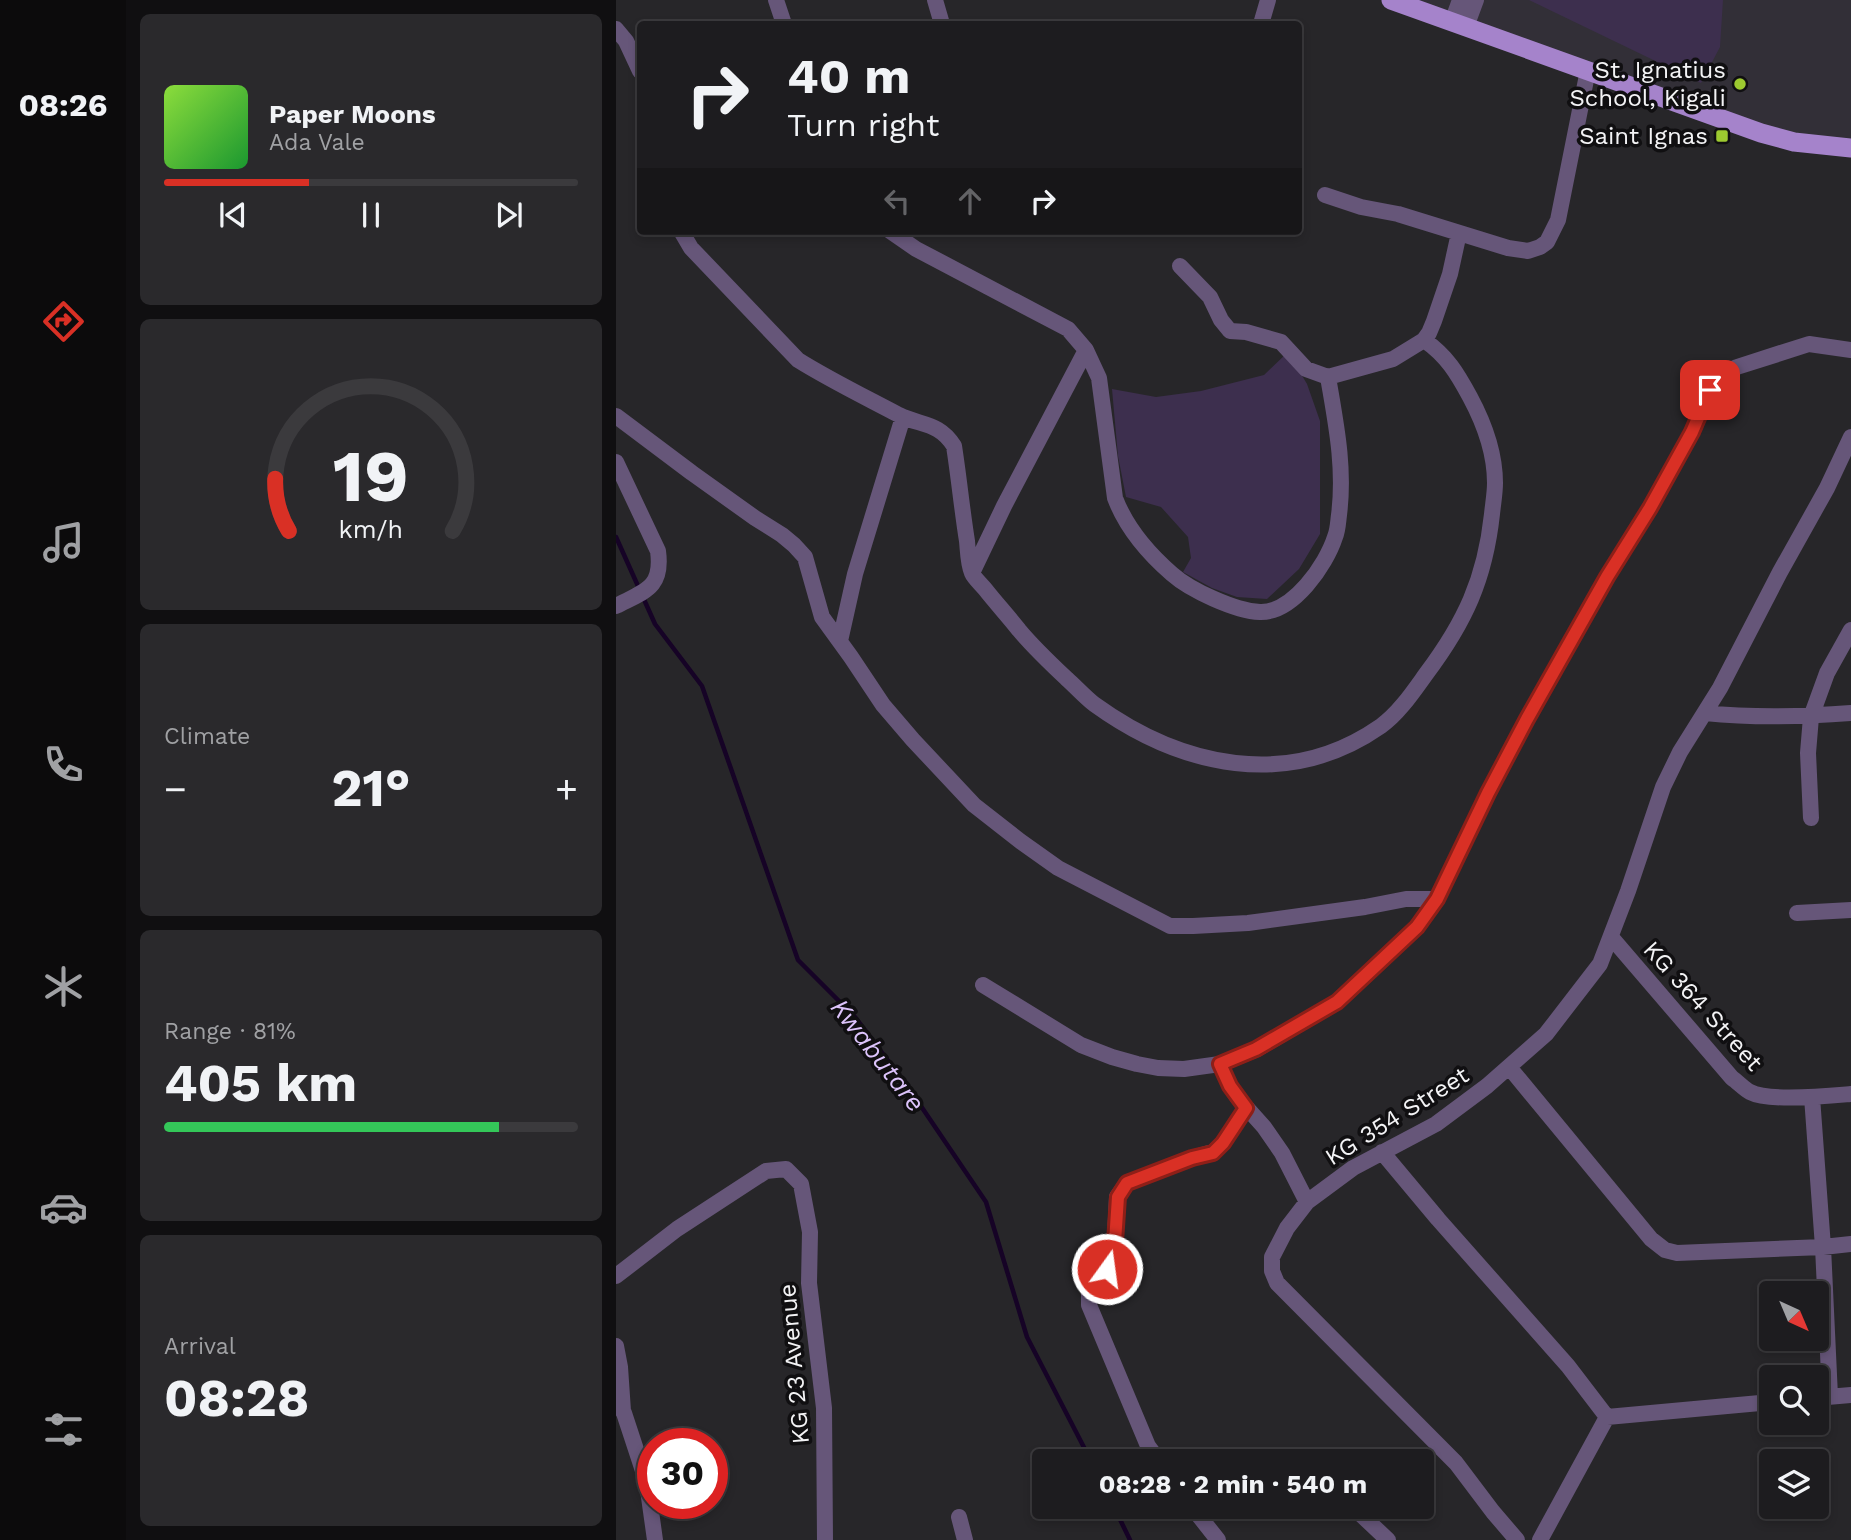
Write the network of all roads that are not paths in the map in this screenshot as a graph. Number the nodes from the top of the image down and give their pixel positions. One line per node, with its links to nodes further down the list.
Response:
1 (776, 0): 7 (street)
2 (935, 0): 8 (street)
3 (1268, 0): 9 (street)
4 (1391, 0): 10 (main road)
5 (1460, 0): 10 (street)
6 (1476, 0): 10 (street)
7 (783, 21)
8 (941, 21)
9 (1262, 21)
10 (1459, 24): 13 (main road)
11 (616, 29): 12 (street)
12 (637, 64)
13 (1588, 70): 14 (main road); 16 (street)
14 (1848, 144)
15 (1325, 195): 16 (street)
16 (1459, 233): 20 (street)
17 (683, 235): 25 (street)
18 (896, 235): 21 (street)
19 (1180, 265): 23 (street)
20 (1424, 340): 23 (street); 28 (street)
21 (1086, 350): 23 (street); 28 (street)
22 (1851, 350): 36 (street)
23 (1328, 377)
24 (616, 416): 31 (street)
25 (903, 417): 28 (street); 31 (street)
26 (1851, 438): 32 (street, KG 354 Street)
27 (616, 462): 29 (street)
28 (972, 573)
29 (616, 606)
30 (1851, 630): 34 (street)
31 (840, 641): 36 (street)
32 (1705, 713): 34 (street); 39 (street, KG 354 Street)
33 (1851, 713): 34 (street)
34 (1811, 717): 35 (street)
35 (1811, 818)
36 (1437, 899): 41 (street)
37 (1851, 910): 38 (street)
38 (1797, 913)
39 (1611, 937): 42 (street, KG 354 Street); 44 (street, KG 364 Street)
40 (983, 985): 41 (street)
41 (1220, 1064): 45 (street)
42 (1509, 1068): 46 (street, KG 354 Street); 49 (street)
43 (1851, 1094): 44 (street, KG 364 Street)
44 (1812, 1097): 49 (street)
45 (1246, 1108): 47 (street); 58 (street)
46 (1382, 1153): 47 (street, KG 354 Street); 57 (street)
47 (1307, 1202): 67 (street, KG 354 Street)
48 (1851, 1244): 49 (street)
49 (1822, 1247): 52 (street)
50 (616, 1276): 63 (street, KG 23 Avenue)
51 (616, 1346): 56 (street)
52 (1824, 1365)
53 (1851, 1395): 54 (street)
54 (1829, 1397)
55 (1759, 1403): 57 (street)
56 (620, 1407): 62 (street)
57 (1607, 1417): 68 (street)
58 (1150, 1449)
59 (959, 1517): 64 (street)
60 (1201, 1519): 65 (street)
61 (1366, 1519): 66 (street)
62 (655, 1540)
63 (825, 1540)
64 (965, 1540)
65 (1218, 1540)
66 (1388, 1540)
67 (1517, 1540)
68 (1540, 1540)

